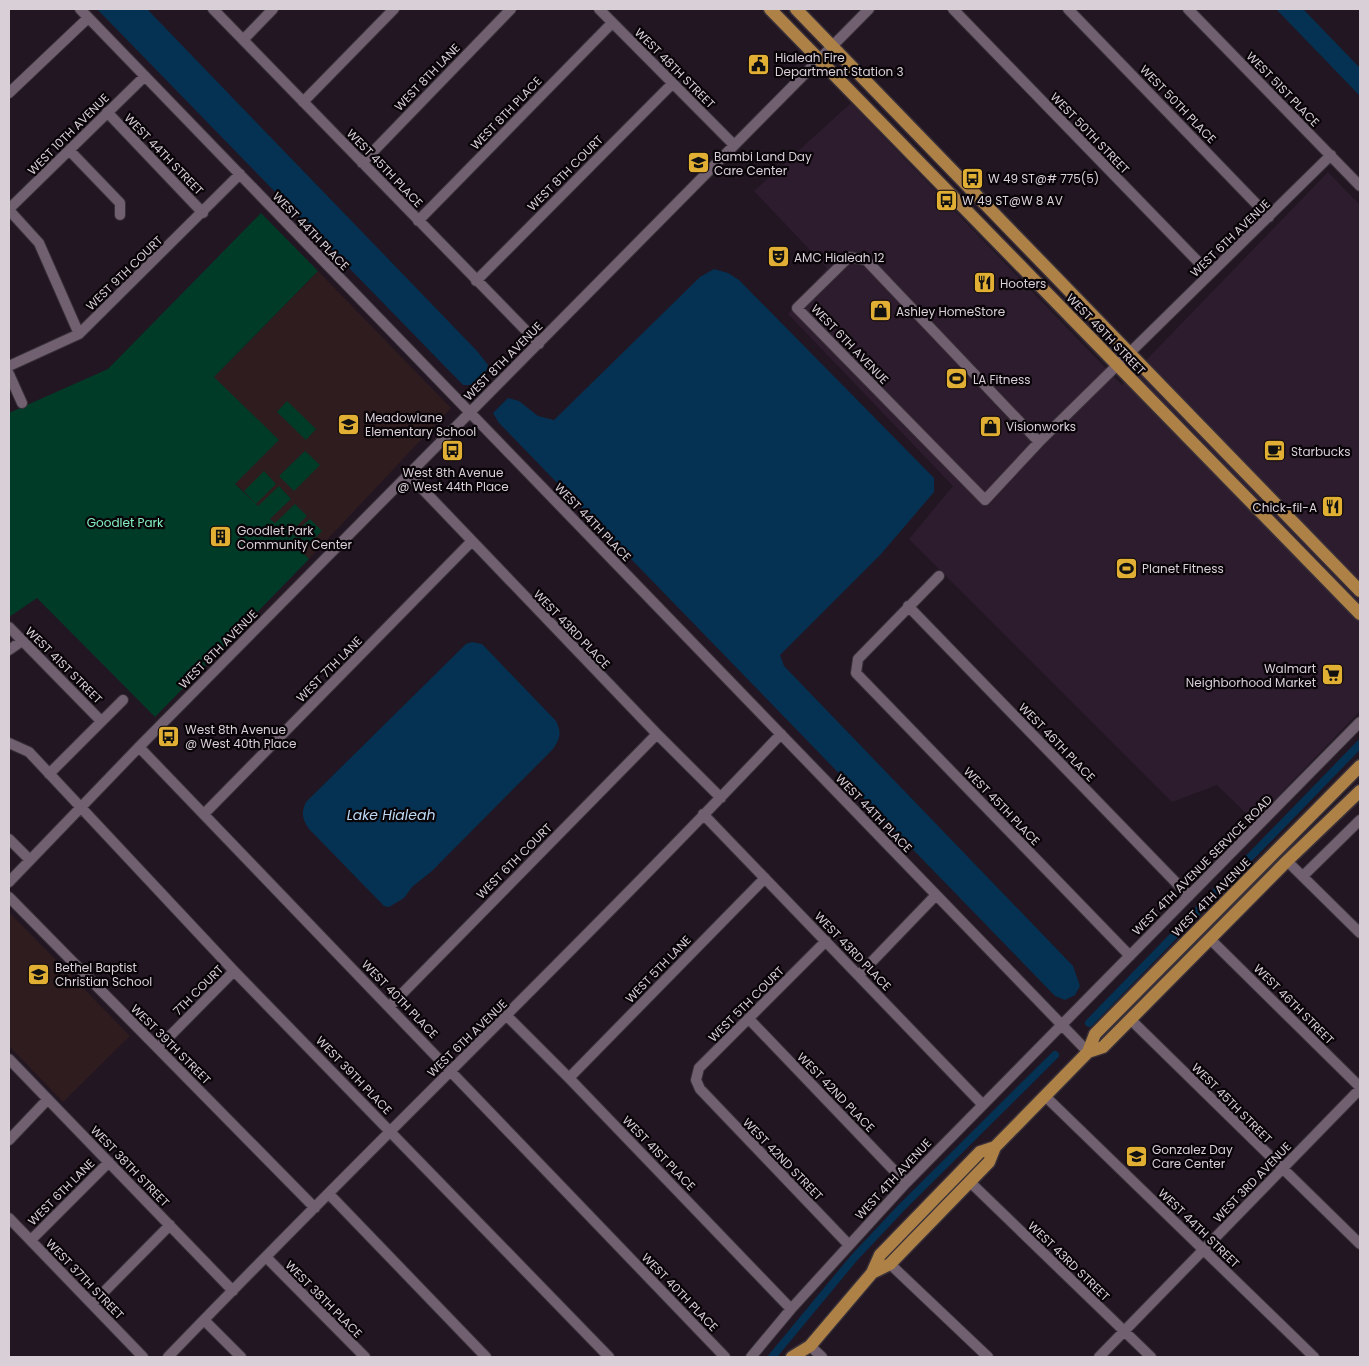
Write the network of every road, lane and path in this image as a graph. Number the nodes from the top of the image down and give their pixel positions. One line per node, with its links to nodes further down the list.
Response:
1 (80, 9): 13 (street, WEST 44TH PLACE)
2 (213, 9): 15 (street, WEST 45TH PLACE)
3 (274, 9): 15 (street)
4 (394, 9): 21 (street)
5 (511, 9): 26 (street, WEST 8TH LANE)
6 (599, 9): 14 (street, WEST 48TH STREET)
7 (770, 9): 17 (main road, WEST 49TH STREET)
8 (796, 9): 16 (main road, WEST 49TH STREET)
9 (869, 9): 16 (street, WEST 8TH AVENUE)
10 (953, 9): 38 (street, WEST 50TH STREET)
11 (1068, 9): 34 (street, WEST 50TH PLACE)
12 (1188, 9): 25 (street, WEST 51ST PLACE)
13 (88, 18): 18 (street, WEST 44TH PLACE); 20 (street)
14 (612, 23): 19 (street, WEST 48TH STREET); 36 (street, WEST 8TH PLACE)
15 (243, 40): 21 (street, WEST 45TH PLACE)
16 (831, 46): 17 (street, WEST 8TH AVENUE); 30 (main road, WEST 49TH STREET)
17 (819, 59): 23 (street, WEST 8TH AVENUE); 28 (main road, WEST 49TH STREET)
18 (145, 76): 22 (street, WEST 10TH AVENUE); 27 (street, WEST 44TH PLACE)
19 (672, 84): 23 (street, WEST 48TH STREET); 39 (street, WEST 8TH COURT)
20 (9, 93)
21 (303, 102): 26 (street, WEST 45TH PLACE)
22 (107, 112): 24 (street, WEST 10TH AVENUE); 32 (street, WEST 44TH STREET)
23 (734, 145): 41 (street, WEST 8TH AVENUE)
24 (70, 151): 31 (street, WEST 10TH AVENUE); 33 (street)
25 (1331, 156): 29 (street, WEST 51ST PLACE); 34 (street, WEST 6TH AVENUE)
26 (362, 163): 36 (street, WEST 45TH PLACE)
27 (240, 174): 32 (street, WEST 9TH COURT); 47 (street, WEST 44TH PLACE)
28 (941, 184): 30 (main road); 35 (main road, WEST 49TH STREET)
29 (1360, 186)
30 (987, 207): 37 (main road, WEST 49TH STREET)
31 (9, 209): 40 (street)
32 (203, 213): 40 (street, WEST 9TH COURT)
33 (120, 215)
34 (1269, 217): 38 (street, WEST 6TH AVENUE)
35 (974, 219): 37 (main road); 44 (main road, WEST 49TH STREET)
36 (418, 221): 39 (street, WEST 45TH PLACE)
37 (1021, 242): 42 (main road, WEST 49TH STREET)
38 (1210, 274): 42 (street, WEST 6TH AVENUE)
39 (476, 281): 41 (street, WEST 45TH PLACE)
40 (79, 334): 43 (street, WEST 9TH COURT)
41 (539, 344): 47 (street, WEST 8TH AVENUE)
42 (1129, 354): 44 (street, WEST 6TH AVENUE); 52 (main road, WEST 49TH STREET)
43 (9, 366)
44 (1117, 366): 48 (street, WEST 6TH AVENUE); 54 (main road, WEST 49TH STREET)
45 (9, 374): 46 (street)
46 (22, 403)
47 (470, 413): 49 (street, WEST 8TH AVENUE); 62 (street, WEST 44TH PLACE)
48 (1040, 442): 48 (street, WEST 6TH AVENUE)
49 (408, 475): 50 (street, WEST 43RD PLACE); 64 (street, WEST 8TH AVENUE)
50 (471, 542): 61 (street, WEST 43RD PLACE); 70 (street, WEST 7TH LANE)
51 (939, 576): 53 (street)
52 (1360, 591)
53 (908, 606): 81 (street, WEST 46TH PLACE); 87 (street, WEST 45TH PLACE)
54 (1360, 614)
55 (9, 627): 56 (street, WEST 41ST STREET)
56 (22, 641): 57 (street); 59 (street, WEST 41ST STREET)
57 (9, 650)
58 (123, 700): 59 (street)
59 (101, 721): 66 (street)
60 (1360, 722): 81 (street, WEST 4TH AVENUE SERVICE ROAD)
61 (657, 734): 67 (street, WEST 43RD PLACE); 90 (street, WEST 6TH COURT)
62 (780, 734): 67 (street, WEST 6TH AVENUE); 80 (street, WEST 44TH PLACE)
63 (9, 743): 66 (street, WEST 39TH PLACE)
64 (139, 747): 69 (street, WEST 8TH AVENUE); 70 (street, WEST 40TH PLACE)
65 (1360, 766): 73 (main road, WEST 4TH AVENUE)
66 (49, 774): 69 (street, WEST 39TH PLACE)
67 (720, 798): 71 (street, WEST 6TH AVENUE)
68 (1358, 798): 76 (main road, WEST 4TH AVENUE)
69 (82, 808): 75 (street, WEST 8TH AVENUE); 88 (street, WEST 39TH PLACE)
70 (204, 814): 90 (street, WEST 40TH PLACE)
71 (703, 814): 78 (street, WEST 43RD PLACE); 91 (street, WEST 6TH AVENUE)
72 (1360, 820): 77 (street)
73 (1290, 837): 76 (main road); 83 (main road, WEST 4TH AVENUE)
74 (9, 839): 75 (street)
75 (30, 860): 79 (street, WEST 8TH AVENUE)
76 (1287, 861): 77 (street); 85 (main road, WEST 4TH AVENUE)
77 (1303, 876): 84 (street)
78 (765, 878): 86 (street, WEST 43RD PLACE); 99 (street, WEST 5TH LANE)
79 (9, 882)
80 (936, 895): 89 (street); 94 (street, WEST 44TH PLACE)
81 (1189, 896): 87 (street, WEST 4TH AVENUE SERVICE ROAD)
82 (9, 897): 95 (street, WEST 39TH STREET)
83 (1212, 916): 85 (main road); 96 (main road, WEST 4TH AVENUE)
84 (1360, 933)
85 (1210, 939): 93 (main road, WEST 4TH AVENUE); 100 (street, WEST 46TH STREET)
86 (826, 941): 89 (street, WEST 43RD PLACE); 92 (street, WEST 5TH COURT)
87 (1130, 956): 94 (street, WEST 4TH AVENUE SERVICE ROAD)
88 (234, 971): 95 (street, 7TH COURT); 105 (street, WEST 39TH PLACE)
89 (858, 975): 104 (street, WEST 43RD PLACE)
90 (390, 1006): 98 (street, WEST 40TH PLACE)
91 (507, 1016): 98 (street, WEST 6TH AVENUE); 99 (street, WEST 41ST PLACE)
92 (749, 1019): 101 (street, WEST 5TH COURT); 111 (street, WEST 42ND PLACE)
93 (1130, 1020): 96 (main road, WEST 4TH AVENUE); 109 (street, WEST 45TH STREET)
94 (1062, 1026): 96 (street, WEST 44TH PLACE); 104 (street, WEST 4TH AVENUE)
95 (158, 1048): 113 (street, WEST 39TH STREET)
96 (1088, 1052): 102 (main road, WEST 4TH AVENUE)
97 (9, 1059): 103 (street, WEST 38TH STREET)
98 (451, 1070): 105 (street, WEST 6TH AVENUE); 135 (street, WEST 40TH PLACE)
99 (570, 1078): 125 (street, WEST 41ST PLACE)
100 (1360, 1088): 109 (street, WEST 3RD AVENUE)
101 (700, 1089): 118 (street, WEST 42ND STREET)
102 (1045, 1096): 107 (main road, WEST 4TH AVENUE); 119 (street, WEST 44TH STREET)
103 (48, 1099): 106 (street); 108 (street, WEST 38TH STREET)
104 (983, 1105): 111 (street, WEST 4TH AVENUE)
105 (392, 1131): 112 (street, WEST 6TH AVENUE); 134 (street, WEST 39TH PLACE)
106 (9, 1140)
107 (994, 1147): 110 (main road, WEST 4TH AVENUE); 122 (main road, WEST 4TH AVENUE)
108 (109, 1162): 115 (street, WEST 38TH STREET); 116 (street, WEST 6TH LANE)
109 (1281, 1169): 117 (street, WEST 45TH STREET); 119 (street, WEST 3RD AVENUE)
110 (970, 1182): 121 (main road, WEST 4TH AVENUE); 127 (street, WEST 43RD STREET)
111 (906, 1183): 118 (street, WEST 4TH AVENUE)
112 (329, 1194): 113 (street, WEST 6TH AVENUE); 133 (street)
113 (315, 1208): 120 (street, WEST 6TH AVENUE)
114 (9, 1218): 116 (street, WEST 37TH STREET)
115 (170, 1226): 123 (street, WEST 38TH STREET); 124 (street)
116 (30, 1240): 124 (street, WEST 37TH STREET)
117 (1360, 1244)
118 (849, 1245): 125 (street, WEST 4TH AVENUE)
119 (1205, 1250): 127 (street, WEST 3RD AVENUE); 142 (street, WEST 44TH STREET)
120 (266, 1257): 123 (street, WEST 6TH AVENUE); 132 (street, WEST 38TH PLACE)
121 (890, 1264): 122 (main road, WEST 4TH AVENUE); 139 (street)
122 (872, 1273): 128 (main road, WEST 4TH AVENUE)
123 (233, 1291): 126 (street, WEST 6TH AVENUE)
124 (92, 1304): 129 (street, WEST 37TH STREET)
125 (791, 1309): 136 (street, WEST 4TH AVENUE)
126 (204, 1320): 130 (street, WEST 6TH AVENUE); 131 (street)
127 (1124, 1331): 140 (street, WEST 3RD AVENUE); 141 (street, WEST 43RD STREET)
128 (809, 1352): 137 (main road, WEST 4TH AVENUE); 138 (street)
129 (143, 1357)
130 (168, 1357)
131 (241, 1357)
132 (365, 1357)
133 (486, 1357)
134 (609, 1357)
135 (725, 1357)
136 (751, 1357)
137 (792, 1357)
138 (822, 1357)
139 (988, 1357)
140 (1099, 1357)
141 (1151, 1357)
142 (1314, 1357)

